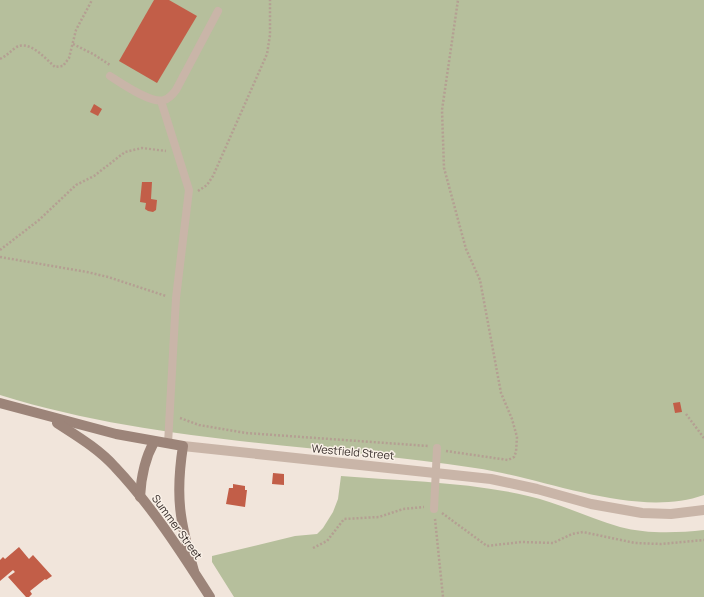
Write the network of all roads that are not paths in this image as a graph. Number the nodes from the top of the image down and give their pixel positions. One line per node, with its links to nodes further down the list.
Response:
1 (218, 11): 3 (lane)
2 (110, 76): 3 (lane)
3 (161, 101): 7 (lane)
4 (0, 404): 5 (main road, Westfield Street)
5 (48, 418): 6 (main road, Westfield Street); 11 (main road, Summer Street)
6 (154, 442): 7 (main road, Westfield Street); 11 (main road, Summer Street)
7 (168, 444): 8 (main road, Westfield Street)
8 (183, 446): 10 (street, Westfield Street); 14 (main road, Summer Street)
9 (437, 448): 10 (lane)
10 (436, 472): 12 (lane); 13 (street, Westfield Street)
11 (140, 497): 14 (main road, Summer Street)
12 (434, 508)
13 (704, 510)
14 (194, 571): 15 (main road, Summer Street)
15 (210, 597)

